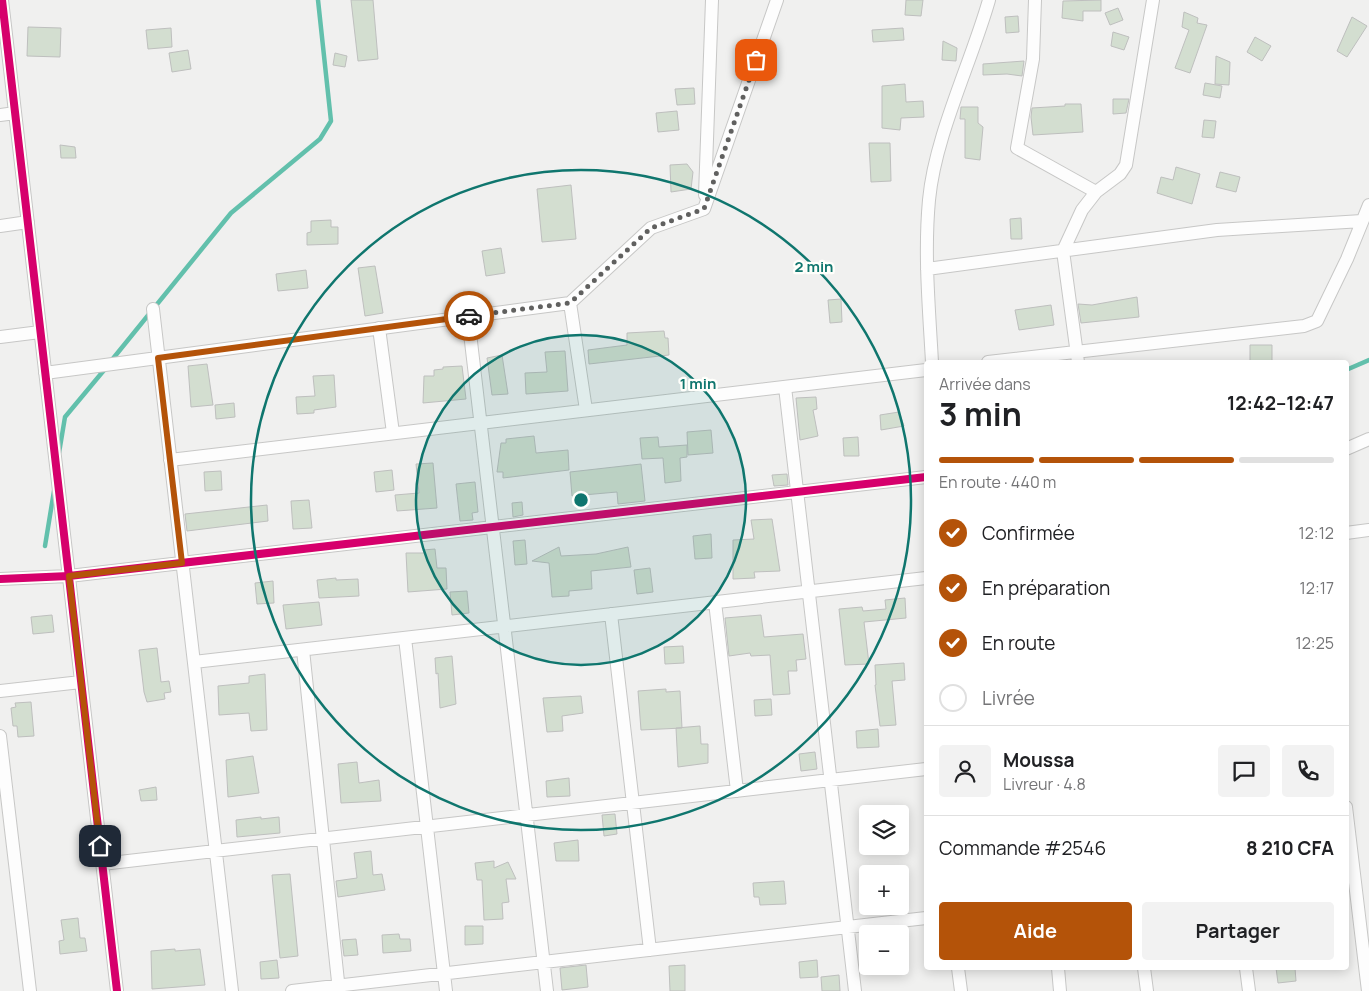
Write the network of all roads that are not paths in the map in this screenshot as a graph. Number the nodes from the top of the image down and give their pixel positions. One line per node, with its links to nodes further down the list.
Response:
1 (712, 0): 11 (street)
2 (777, 0): 11 (street)
3 (989, 0): 16 (street)
4 (1035, 0): 9 (street)
5 (1153, 0): 9 (street)
6 (2, 8): 7 (street)
7 (15, 113): 8 (street); 13 (street)
8 (0, 115)
9 (1096, 192): 15 (street)
10 (1369, 205): 12 (street)
11 (704, 209): 17 (street)
12 (1362, 221): 15 (street); 23 (street)
13 (28, 222): 14 (street); 21 (street)
14 (0, 226)
15 (1063, 251): 16 (street); 23 (street)
16 (927, 269): 25 (street)
17 (570, 303): 19 (street); 30 (street)
18 (153, 309): 24 (street)
19 (468, 316): 20 (street); 31 (street)
20 (379, 328): 24 (street); 32 (street)
21 (40, 332): 22 (street); 28 (street)
22 (0, 337)
23 (1077, 357): 26 (street)
24 (158, 358): 28 (street); 35 (street)
25 (932, 360)
26 (1024, 360)
27 (924, 370): 29 (street)
28 (45, 373): 42 (street)
29 (785, 387): 30 (street); 37 (street)
30 (586, 410): 31 (street)
31 (481, 423): 32 (street); 38 (street)
32 (394, 434): 35 (street)
33 (1369, 439): 34 (street)
34 (1349, 448)
35 (170, 460): 41 (street)
36 (924, 477): 37 (street)
37 (797, 492): 38 (street); 45 (street)
38 (493, 527): 41 (street); 48 (street)
39 (1369, 530): 40 (street)
40 (1349, 533)
41 (182, 563): 42 (street); 51 (street)
42 (69, 576): 44 (street); 52 (street)
43 (924, 578): 45 (street)
44 (0, 579)
45 (809, 591): 46 (street); 56 (street)
46 (715, 602): 47 (street); 57 (street)
47 (610, 614): 48 (street); 58 (street)
48 (505, 626): 49 (street); 59 (street)
49 (405, 638): 50 (street); 60 (street)
50 (303, 650): 51 (street); 61 (street)
51 (194, 662): 62 (street)
52 (81, 682): 53 (street); 64 (street)
53 (0, 691)
54 (0, 736): 76 (street)
55 (924, 769): 56 (street)
56 (831, 780): 57 (street); 67 (street)
57 (737, 791): 58 (street)
58 (633, 803): 59 (street); 68 (street)
59 (526, 815): 60 (street); 69 (street)
60 (427, 827): 61 (street); 74 (street)
61 (323, 839): 62 (street); 75 (street)
62 (216, 851): 64 (street); 78 (street)
63 (1349, 854): 65 (street)
64 (102, 864): 77 (street)
65 (1350, 869): 87 (street)
66 (924, 918): 67 (street)
67 (848, 926): 68 (street); 82 (street)
68 (650, 950): 69 (street)
69 (544, 962): 74 (street); 81 (street)
70 (958, 970): 83 (street)
71 (1058, 970): 84 (street)
72 (1144, 970): 85 (street)
73 (1246, 970): 86 (street)
74 (444, 974): 75 (street); 80 (street)
75 (339, 988): 79 (street)
76 (30, 991)
77 (117, 991)
78 (232, 991)
79 (292, 991)
80 (446, 991)
81 (547, 991)
82 (855, 991)
83 (961, 991)
84 (1060, 991)
85 (1147, 991)
86 (1249, 991)
87 (1368, 991)

